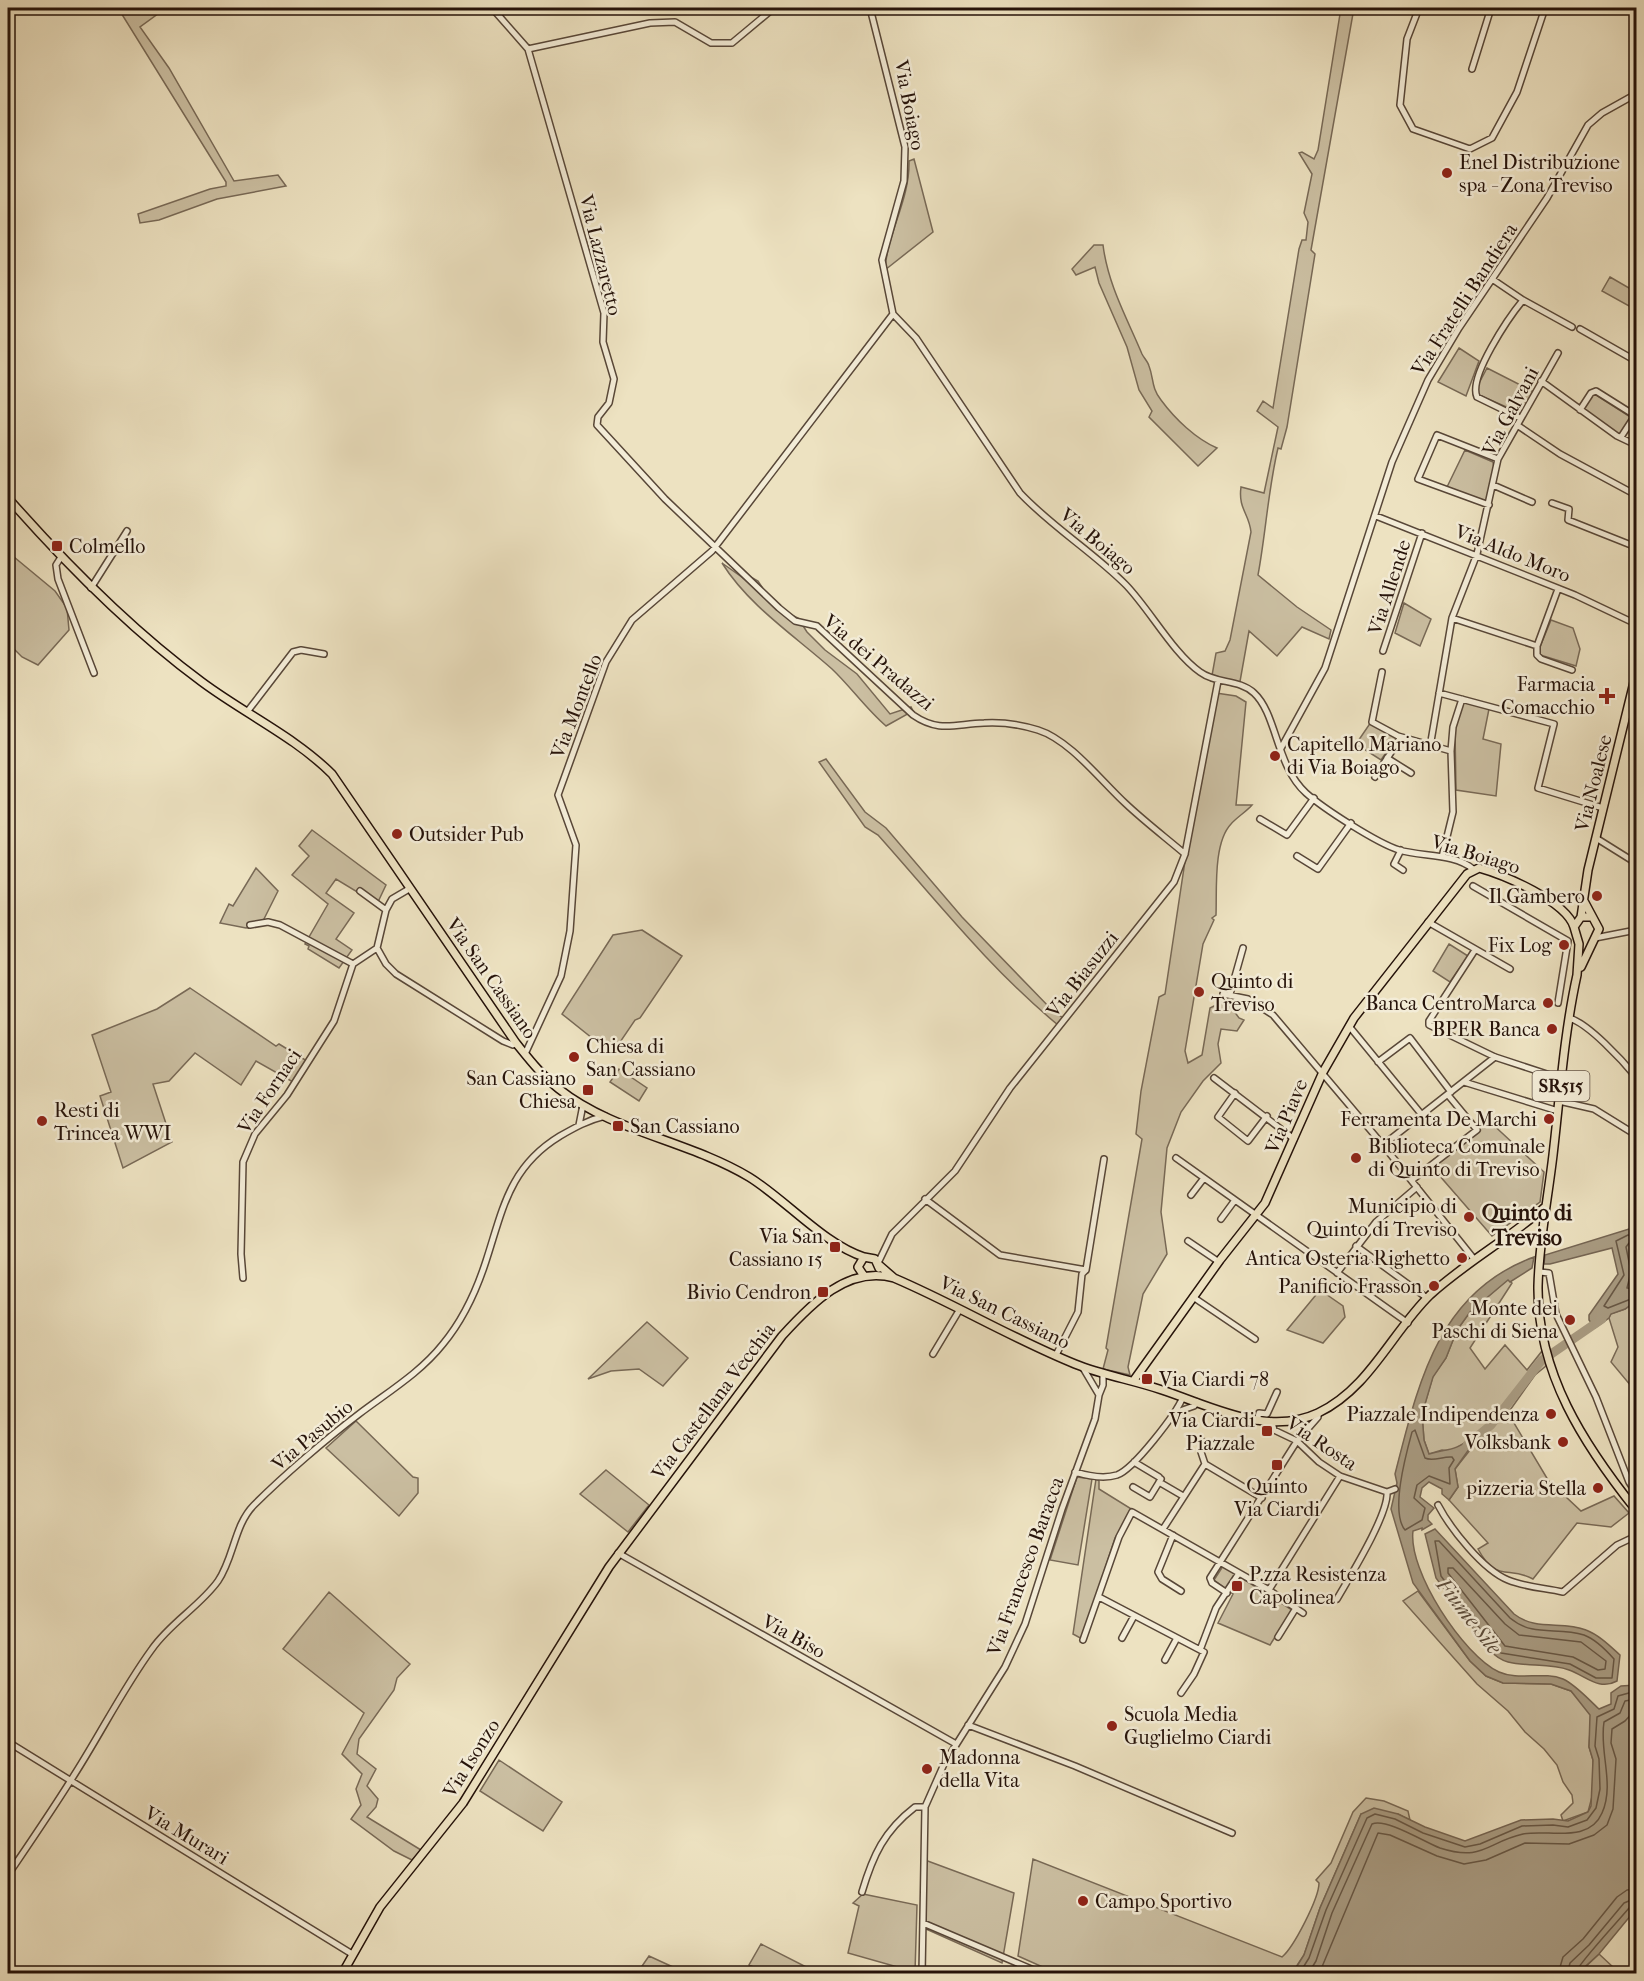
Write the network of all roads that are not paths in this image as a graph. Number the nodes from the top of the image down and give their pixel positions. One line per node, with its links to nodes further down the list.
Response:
1 (492, 8): 9 (street, Via Lazzaretto)
2 (774, 8): 9 (street)
3 (870, 8): 14 (street, Via Boiago)
4 (1419, 8): 6 (street)
5 (1491, 8): 10 (street)
6 (1545, 8)
7 (1620, 8): 8 (street)
8 (1636, 12)
9 (528, 49): 36 (street, Via Lazzaretto)
10 (1472, 69)
11 (1636, 94): 12 (street, Via Fratelli Bandiera)
12 (1492, 279): 13 (street); 32 (street, Via Fratelli Bandiera)
13 (1522, 300): 15 (street); 21 (street)
14 (893, 314): 36 (street, Via Montello); 50 (street, Via Boiago)
15 (1572, 327)
16 (1580, 329): 18 (street)
17 (1558, 353): 19 (street, Via Galvani)
18 (1636, 361)
19 (1541, 381): 20 (street); 21 (street, Via Galvani)
20 (1580, 410): 23 (street); 23 (street)
21 (1520, 418): 22 (street, Via Galvani)
22 (1517, 425): 25 (street, Via Galvani); 27 (street)
23 (1621, 438): 24 (street)
24 (1636, 445)
25 (1498, 459): 26 (street, Via Galvani); 31 (street)
26 (1493, 485): 29 (street); 31 (street, Via Galvani)
27 (1636, 495)
28 (8, 498): 38 (main road, Via San Cassiano)
29 (1532, 502)
30 (1552, 503): 35 (street)
31 (1489, 505): 37 (street, Via Galvani)
32 (1376, 516): 34 (street, Via Aldo Moro); 57 (street, Via Fratelli Bandiera)
33 (127, 531): 39 (street)
34 (1422, 533): 37 (street, Via Aldo Moro); 44 (street, Via Allende)
35 (1636, 547)
36 (715, 548): 68 (street, Via dei Pradazzi); 100 (street, Via Montello)
37 (1477, 554): 40 (street, Via Aldo Moro); 41 (street, Via Galvani)
38 (61, 557): 39 (main road, Via San Cassiano); 48 (street)
39 (91, 588): 54 (main road, Via San Cassiano)
40 (1558, 589): 42 (street, Via Aldo Moro); 43 (street)
41 (1452, 618): 43 (street); 51 (street, Via Galvani)
42 (1636, 624)
43 (1537, 646): 46 (street)
44 (1383, 651)
45 (324, 654): 54 (street)
46 (1572, 670)
47 (1382, 672): 55 (street)
48 (94, 673)
49 (1636, 674): 53 (main road, Via Noalese)
50 (1218, 681): 57 (street, Via Boiago); 68 (street, Via Biasuzzi)
51 (1439, 693): 52 (street); 56 (street, Via Galvani)
52 (1462, 699): 58 (street); 63 (street)
53 (1634, 700): 63 (main road, Via Noalese)
54 (247, 712): 75 (main road, Via San Cassiano)
55 (1401, 737): 56 (street); 59 (street)
56 (1430, 747): 58 (street)
57 (1280, 750): 62 (street, Via Boiago)
58 (1451, 751): 70 (street)
59 (1387, 758): 60 (street); 61 (street)
60 (1411, 773)
61 (1375, 777)
62 (1314, 798): 64 (street); 65 (street, Via Boiago)
63 (1603, 808): 66 (main road, Via Noalese)
64 (1260, 819)
65 (1351, 823): 67 (street, Via Boiago); 69 (street)
66 (1596, 838): 71 (street); 77 (main road, Via Noalese)
67 (1401, 850): 70 (street, Via Boiago); 73 (street)
68 (1185, 854): 126 (street, Via Biasuzzi)
69 (1297, 856)
70 (1442, 857): 72 (street, Via Boiago)
71 (1636, 863)
72 (1473, 869): 79 (main road, Via Boiago); 83 (main road, Via Piave)
73 (1403, 870)
74 (1473, 886): 96 (street)
75 (409, 889): 78 (street); 99 (main road, Via San Cassiano)
76 (360, 891): 78 (street)
77 (1582, 904): 80 (main road); 81 (main road, Via Noalese); 82 (main road)
78 (386, 910): 90 (street)
79 (1563, 911): 80 (main road, Via Boiago); 85 (main road, Via Boiago)
80 (1573, 913): 81 (main road, Via Boiago)
81 (1581, 917): 82 (main road); 85 (main road)
82 (1595, 920): 87 (street); 89 (main road)
83 (1428, 922): 92 (street); 98 (main road, Via Piave)
84 (250, 925): 93 (street)
85 (1574, 927): 88 (main road)
86 (1636, 930): 87 (street)
87 (1614, 932): 89 (street)
88 (1577, 937): 89 (main road); 95 (main road, SR515)
89 (1594, 938): 95 (main road)
90 (377, 948): 93 (street); 99 (street)
91 (1243, 948): 103 (street)
92 (1475, 950): 94 (street); 101 (street)
93 (352, 964): 145 (street, Via Fornaci)
94 (1510, 969)
95 (1577, 975): 97 (main road, SR515)
96 (1558, 1003)
97 (1569, 1018): 104 (street); 106 (main road, SR515)
98 (1349, 1026): 102 (street); 103 (main road, Via Piave)
99 (516, 1043): 100 (main road, Via San Cassiano)
100 (525, 1054): 111 (main road, Via San Cassiano)
101 (1496, 1057): 106 (street); 107 (street)
102 (1378, 1062): 109 (street); 113 (street)
103 (1323, 1072): 118 (main road, Via Piave); 119 (street)
104 (1636, 1077)
105 (1214, 1078): 108 (street)
106 (1562, 1079): 110 (main road, SR515)
107 (1464, 1082): 109 (street); 112 (street)
108 (1235, 1093): 115 (street); 115 (street)
109 (1449, 1093): 113 (street); 123 (street)
110 (1559, 1101): 112 (main road, SR515); 117 (street)
111 (583, 1106): 114 (main road, Via San Cassiano); 116 (street)
112 (1558, 1111): 128 (main road, SR515)
113 (1422, 1115): 119 (street)
114 (604, 1116): 116 (street, Via Pasubio); 134 (main road, Via San Cassiano)
115 (1267, 1116): 118 (street)
116 (579, 1125): 210 (street, Via Pasubio)
117 (1636, 1135)
118 (1294, 1138): 129 (main road, Via Piave)
119 (1383, 1145): 123 (street)
120 (1176, 1158): 122 (street)
121 (1104, 1159): 140 (street)
122 (1204, 1178): 125 (street); 127 (street)
123 (1412, 1180): 124 (street)
124 (1417, 1187): 133 (street); 136 (street)
125 (1191, 1195)
126 (925, 1199): 132 (street, Via Biasuzzi); 140 (street)
127 (1235, 1200): 129 (street); 130 (street)
128 (1547, 1204): 136 (main road); 141 (main road, SR515)
129 (1256, 1215): 137 (main road, Via Piave); 142 (street)
130 (1221, 1220)
131 (1188, 1240): 137 (street)
132 (885, 1244): 135 (street, Via Biasuzzi); 138 (street, Via Biasuzzi)
133 (1356, 1246): 142 (street); 149 (street)
134 (843, 1247): 135 (main road, Via San Cassiano); 139 (main road, Via San Cassiano)
135 (867, 1257): 138 (main road); 139 (main road)
136 (1474, 1259): 149 (main road)
137 (1219, 1262): 148 (main road, Via Piave)
138 (878, 1264): 143 (main road); 146 (main road, Via San Cassiano)
139 (858, 1266): 144 (main road); 147 (main road, Via Castellana Vecchia)
140 (1086, 1270): 154 (street)
141 (1540, 1272): 176 (street); 178 (main road, SR515)
142 (1337, 1273): 151 (street)
143 (874, 1275): 144 (main road); 146 (main road, Via San Cassiano)
144 (864, 1276): 147 (main road, Via Castellana Vecchia)
145 (243, 1278)
146 (894, 1278): 150 (main road, Via San Cassiano)
147 (846, 1281): 189 (main road, Via Castellana Vecchia)
148 (1193, 1297): 152 (street); 158 (main road, Via Piave)
149 (1427, 1298): 151 (main road)
150 (960, 1309): 153 (street); 154 (main road, Via San Cassiano)
151 (1408, 1323): 166 (main road)
152 (1256, 1339)
153 (933, 1354)
154 (1056, 1355): 155 (main road, Via San Cassiano)
155 (1082, 1367): 156 (main road, Via San Cassiano); 159 (street, Via Francesco Baracca)
156 (1103, 1372): 157 (main road, Via San Cassiano); 159 (street); 160 (street, Via Francesco Baracca)
157 (1117, 1376): 158 (main road, Via San Cassiano); 160 (street)
158 (1134, 1380): 163 (main road, Via San Cassiano)
159 (1095, 1385): 162 (street, Via Francesco Baracca)
160 (1103, 1385): 162 (street, Via Francesco Baracca)
161 (1277, 1392): 167 (street)
162 (1098, 1395): 173 (street, Via Francesco Baracca)
163 (1183, 1397): 164 (main road, Via San Cassiano); 165 (street)
164 (1197, 1402): 165 (street); 167 (main road, Via San Cassiano)
165 (1176, 1412): 171 (street)
166 (1318, 1413): 168 (main road, Via San Cassiano); 169 (street)
167 (1257, 1421): 168 (main road, Via San Cassiano)
168 (1272, 1422): 169 (street, Via Rosta)
169 (1297, 1441): 174 (street, Via Rosta); 183 (street)
170 (1205, 1442): 172 (street)
171 (1134, 1462): 173 (street); 175 (street)
172 (1205, 1464): 182 (street); 183 (street)
173 (1075, 1472): 207 (street, Via Francesco Baracca)
174 (1340, 1476): 180 (street, Via Rosta); 192 (street)
175 (1159, 1479): 177 (street); 182 (street)
176 (1629, 1482): 178 (street); 181 (street)
177 (1133, 1487)
178 (1619, 1488): 185 (main road, SR515)
179 (1395, 1489): 180 (street)
180 (1387, 1492): 196 (street)
181 (1636, 1494)
182 (1183, 1496): 186 (street)
183 (1262, 1498): 190 (street)
184 (1438, 1506): 188 (street)
185 (1636, 1508)
186 (1163, 1529): 187 (street); 195 (street)
187 (1173, 1535): 190 (street); 193 (street)
188 (1636, 1536)
189 (618, 1553): 209 (street, Via Biso); 216 (main road, Via Isonzo)
190 (1221, 1562): 191 (street); 194 (street)
191 (1239, 1573): 192 (street); 194 (street)
192 (1270, 1589): 197 (street)
193 (1181, 1591)
194 (1227, 1593): 204 (street)
195 (1099, 1597): 199 (street); 203 (street)
196 (1337, 1599)
197 (1296, 1608): 198 (street); 200 (street)
198 (1303, 1613)
199 (1134, 1616): 201 (street); 202 (street)
200 (1278, 1637)
201 (1122, 1638)
202 (1177, 1638): 204 (street); 205 (street)
203 (1083, 1640)
204 (1200, 1650): 206 (street)
205 (1165, 1660)
206 (1181, 1693)
207 (968, 1725): 209 (street, Via Francesco Baracca); 212 (street)
208 (8, 1742): 210 (street, Via Murari)
209 (956, 1744): 211 (street, Via Francesco Baracca)
210 (70, 1782): 213 (street, Via Pasubio); 216 (street, Via Murari)
211 (925, 1807): 214 (street); 215 (street, Via Francesco Baracca)
212 (1232, 1833)
213 (8, 1875)
214 (862, 1892)
215 (923, 1923): 217 (street); 219 (street, Via Francesco Baracca)
216 (352, 1954): 218 (main road, Via Isonzo)
217 (1042, 1973): 220 (street)
218 (342, 1974)
219 (922, 1974)
220 (1049, 1974)

